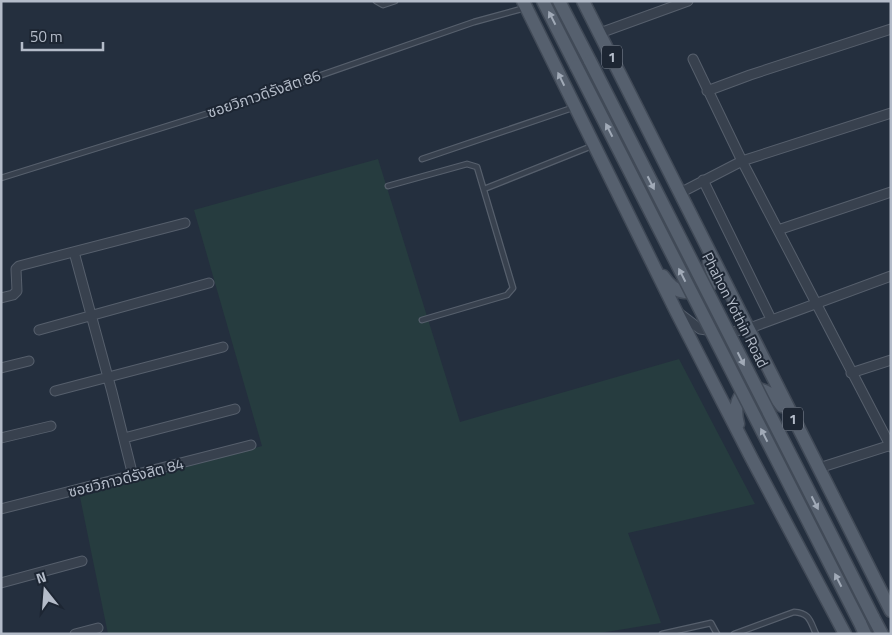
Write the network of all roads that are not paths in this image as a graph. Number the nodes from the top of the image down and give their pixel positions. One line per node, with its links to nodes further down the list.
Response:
1 (376, 1): 2 (lane)
2 (395, 1)
3 (543, 1): 60 (main road, Phahon Yothin Road, one-way to 3, bridge)
4 (559, 1): 67 (main road, Phahon Yothin Road, one-way to 67, bridge)
5 (584, 1): 9 (main road, Phahon Yothin Road / 1)
6 (688, 1): 9 (street)
7 (525, 4): 12 (main road, one-way to 7); 17 (lane, ซอยวิภาวดีรังสิต 86)
8 (891, 29): 11 (street)
9 (600, 33): 22 (main road, Phahon Yothin Road / 1)
10 (693, 59): 11 (street)
11 (708, 91): 16 (street)
12 (575, 107): 14 (main road); 15 (lane)
13 (891, 113): 16 (street)
14 (594, 146): 20 (lane); 26 (main road)
15 (422, 159)
16 (742, 161): 18 (street); 25 (street)
17 (1, 178)
18 (703, 180): 22 (street); 34 (street)
19 (388, 186): 20 (lane)
20 (484, 189): 35 (lane)
21 (891, 192): 25 (street)
22 (680, 193): 24 (main road, Phahon Yothin Road / 1)
23 (185, 223): 27 (street)
24 (697, 226): 26 (main road); 36 (main road, Phahon Yothin Road / 1)
25 (778, 230): 31 (street)
26 (645, 248): 32 (main road)
27 (74, 252): 30 (street); 33 (street)
28 (891, 276): 31 (street)
29 (209, 283): 33 (street)
30 (1, 298)
31 (814, 303): 34 (street); 42 (street)
32 (676, 311): 36 (street); 52 (main road)
33 (91, 315): 37 (street); 43 (street)
34 (771, 319): 36 (street)
35 (422, 320)
36 (749, 328): 47 (main road, Phahon Yothin Road / 1)
37 (39, 330)
38 (223, 347): 43 (street)
39 (891, 360): 42 (street)
40 (29, 361): 41 (street)
41 (1, 368)
42 (851, 373): 51 (street)
43 (108, 377): 44 (street); 49 (street)
44 (55, 391)
45 (235, 409): 49 (street)
46 (51, 426): 48 (street)
47 (800, 433): 52 (main road); 53 (main road, Phahon Yothin Road / 1)
48 (1, 438)
49 (124, 438): 54 (street)
50 (251, 446): 54 (street, ซอยวิภาวดีรังสิต 84)
51 (890, 446): 53 (street)
52 (752, 459): 66 (main road)
53 (819, 468): 58 (main road, Phahon Yothin Road / 1)
54 (133, 476): 55 (street, ซอยวิภาวดีรังสิต 84)
55 (1, 510)
56 (82, 561): 57 (street)
57 (1, 583)
58 (891, 611)
59 (98, 628): 61 (street)
60 (862, 629)
61 (75, 634)
62 (662, 634): 63 (lane)
63 (717, 634)
64 (734, 634): 65 (lane)
65 (816, 634)
66 (845, 634)
67 (882, 634)

